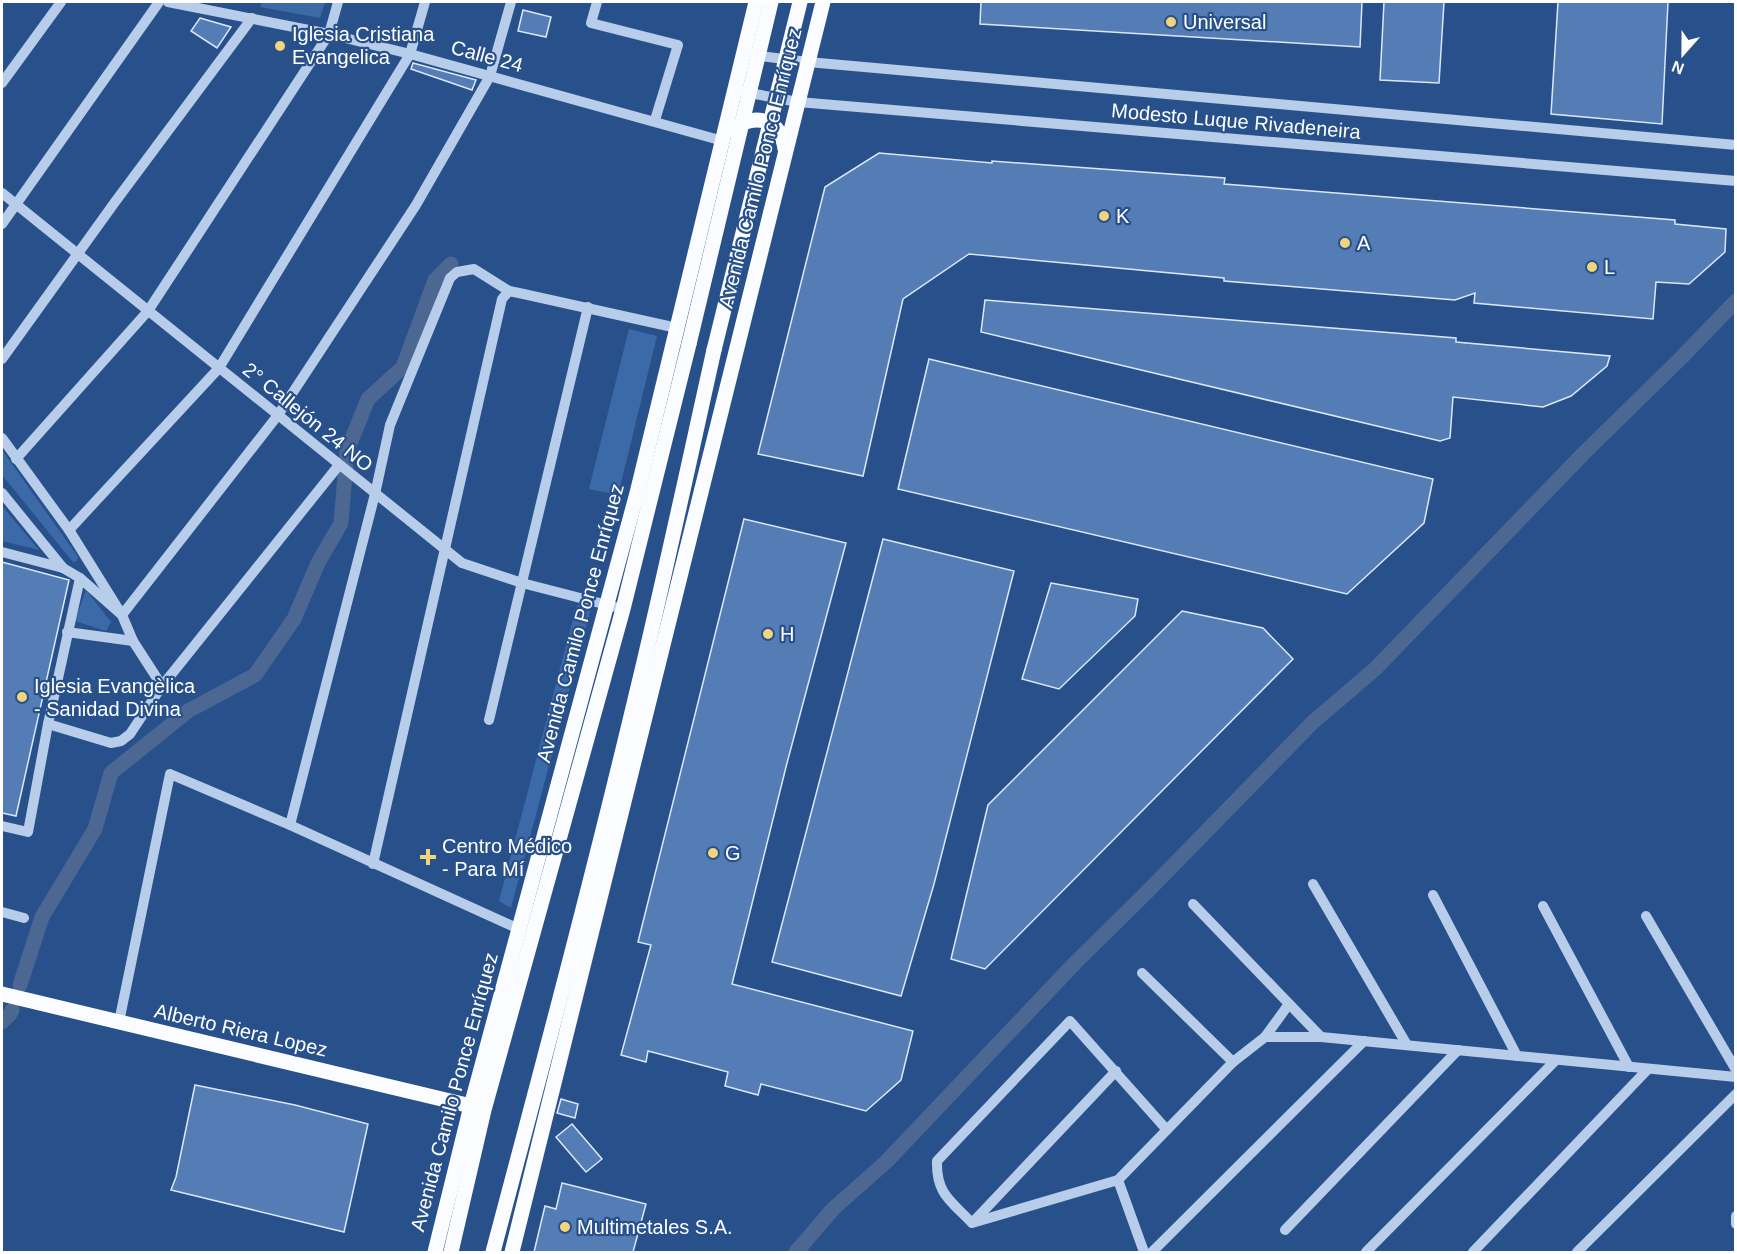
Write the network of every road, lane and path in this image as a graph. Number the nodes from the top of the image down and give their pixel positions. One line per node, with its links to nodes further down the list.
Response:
1 (61, 2): 18 (street)
2 (159, 2): 27 (street)
3 (168, 2): 12 (street, Calle 24)
4 (338, 2): 13 (street)
5 (424, 2): 14 (street)
6 (511, 2): 17 (street)
7 (597, 2): 21 (street)
8 (756, 2): 15 (main road, Avenida Camilo Ponce Enríquez)
9 (771, 2): 51 (main road, Avenida Camilo Ponce Enríquez, bridge)
10 (800, 2): 54 (main road, Avenida Camilo Ponce Enríquez, bridge)
11 (823, 2): 16 (main road, Avenida Camilo Ponce Enríquez)
12 (252, 18): 13 (street, Calle 24); 29 (street)
13 (329, 34): 14 (street, Calle 24); 32 (street)
14 (410, 54): 17 (street, Calle 24); 35 (street)
15 (743, 54): 16 (street, Modesto Luque Rivadeneira); 19 (main road, Avenida Camilo Ponce Enríquez)
16 (808, 62): 20 (main road, Avenida Camilo Ponce Enríquez); 23 (street, Modesto Luque Rivadeneira)
17 (490, 76): 21 (street, Calle 24); 36 (street)
18 (2, 83)
19 (735, 90): 20 (street, Modesto Luque Rivadeneira); 22 (main road, Avenida Camilo Ponce Enríquez)
20 (798, 102): 24 (main road, Avenida Camilo Ponce Enríquez); 25 (street, Modesto Luque Rivadeneira)
21 (655, 120): 22 (street, Calle 24)
22 (723, 141): 24 (main road); 33 (main road, Avenida Camilo Ponce Enríquez)
23 (1736, 145)
24 (786, 152): 44 (main road, Avenida Camilo Ponce Enríquez)
25 (1736, 181)
26 (2, 193): 27 (street, 2° Callejón 24 NO)
27 (15, 204): 28 (street); 29 (street, 2° Callejón 24 NO)
28 (2, 224)
29 (77, 255): 32 (street, 2° Callejón 24 NO); 34 (street)
30 (509, 291): 31 (street); 42 (street); 45 (street)
31 (588, 307): 33 (street); 49 (street)
32 (148, 311): 35 (street, 2° Callejón 24 NO); 38 (street)
33 (677, 328): 41 (main road, Avenida Camilo Ponce Enríquez)
34 (2, 359)
35 (219, 368): 36 (street, 2° Callejón 24 NO); 43 (street)
36 (278, 415): 39 (street, 2° Callejón 24 NO); 52 (street)
37 (2, 438): 38 (street)
38 (16, 459): 43 (street)
39 (339, 465): 42 (street, 2° Callejón 24 NO); 57 (street)
40 (2, 493): 47 (street)
41 (637, 493): 50 (main road, Avenida Camilo Ponce Enríquez); 51 (main road)
42 (375, 494): 45 (street, 2° Callejón 24 NO); 63 (street)
43 (69, 530): 52 (street)
44 (687, 545): 54 (main road); 59 (main road, Avenida Camilo Ponce Enríquez)
45 (445, 551): 49 (street, 2° Callejón 24 NO); 65 (street)
46 (2, 552): 47 (street)
47 (63, 568): 48 (street)
48 (80, 578): 52 (street); 53 (street)
49 (522, 583): 50 (street, 2° Callejón 24 NO); 60 (street)
50 (607, 605): 51 (street, 2° Callejón 24 NO); 56 (main road, Avenida Camilo Ponce Enríquez)
51 (623, 609): 56 (main road); 68 (main road, Avenida Camilo Ponce Enríquez)
52 (122, 615): 55 (street)
53 (68, 632): 55 (street); 61 (street)
54 (651, 632): 58 (main road, Avenida Camilo Ponce Enríquez)
55 (133, 641): 57 (street)
56 (596, 646): 74 (main road, Avenida Camilo Ponce Enríquez)
57 (162, 686): 61 (street)
58 (638, 688): 59 (main road); 62 (main road, Avenida Camilo Ponce Enríquez)
59 (644, 719): 62 (main road); 104 (main road, Avenida Camilo Ponce Enríquez)
60 (489, 720)
61 (48, 724): 64 (street)
62 (623, 750): 103 (main road, Avenida Camilo Ponce Enríquez)
63 (290, 825): 65 (street); 79 (street)
64 (2, 826)
65 (373, 864): 74 (street)
66 (1313, 884): 83 (street)
67 (1433, 895): 85 (street)
68 (541, 904): 74 (main road); 75 (main road, Avenida Camilo Ponce Enríquez)
69 (1192, 904): 78 (street)
70 (1543, 906): 88 (street)
71 (2, 912): 73 (street)
72 (1646, 916): 90 (street)
73 (24, 918)
74 (519, 929): 75 (main road); 94 (main road, Avenida Camilo Ponce Enríquez)
75 (526, 956): 94 (main road, Avenida Camilo Ponce Enríquez)
76 (1142, 973): 87 (street)
77 (2, 994): 79 (main road, Alberto Riera Lopez)
78 (1289, 1004): 80 (street); 81 (street)
79 (119, 1022): 94 (main road, Alberto Riera Lopez)
80 (1265, 1037): 81 (street); 87 (street)
81 (1321, 1037): 82 (street)
82 (1364, 1041): 83 (street); 106 (street)
83 (1407, 1046): 84 (street)
84 (1458, 1050): 85 (street); 100 (street)
85 (1517, 1056): 86 (street)
86 (1556, 1060): 88 (street); 107 (street)
87 (1233, 1062): 95 (street)
88 (1629, 1067): 89 (street)
89 (1648, 1069): 92 (street); 108 (street)
90 (1736, 1070)
91 (1116, 1071): 95 (street); 98 (street); 98 (street)
92 (1736, 1077)
93 (1736, 1094): 109 (street)
94 (477, 1108): 101 (main road, Avenida Camilo Ponce Enríquez); 102 (main road, Avenida Camilo Ponce Enríquez)
95 (1167, 1130): 96 (street)
96 (1118, 1180): 98 (street); 105 (street)
97 (1736, 1216): 99 (street)
98 (972, 1223)
99 (1736, 1224)
100 (1285, 1230)
101 (435, 1252)
102 (452, 1252)
103 (493, 1252)
104 (512, 1252)
105 (1144, 1252)
106 (1152, 1252)
107 (1366, 1252)
108 (1473, 1252)
109 (1577, 1252)

